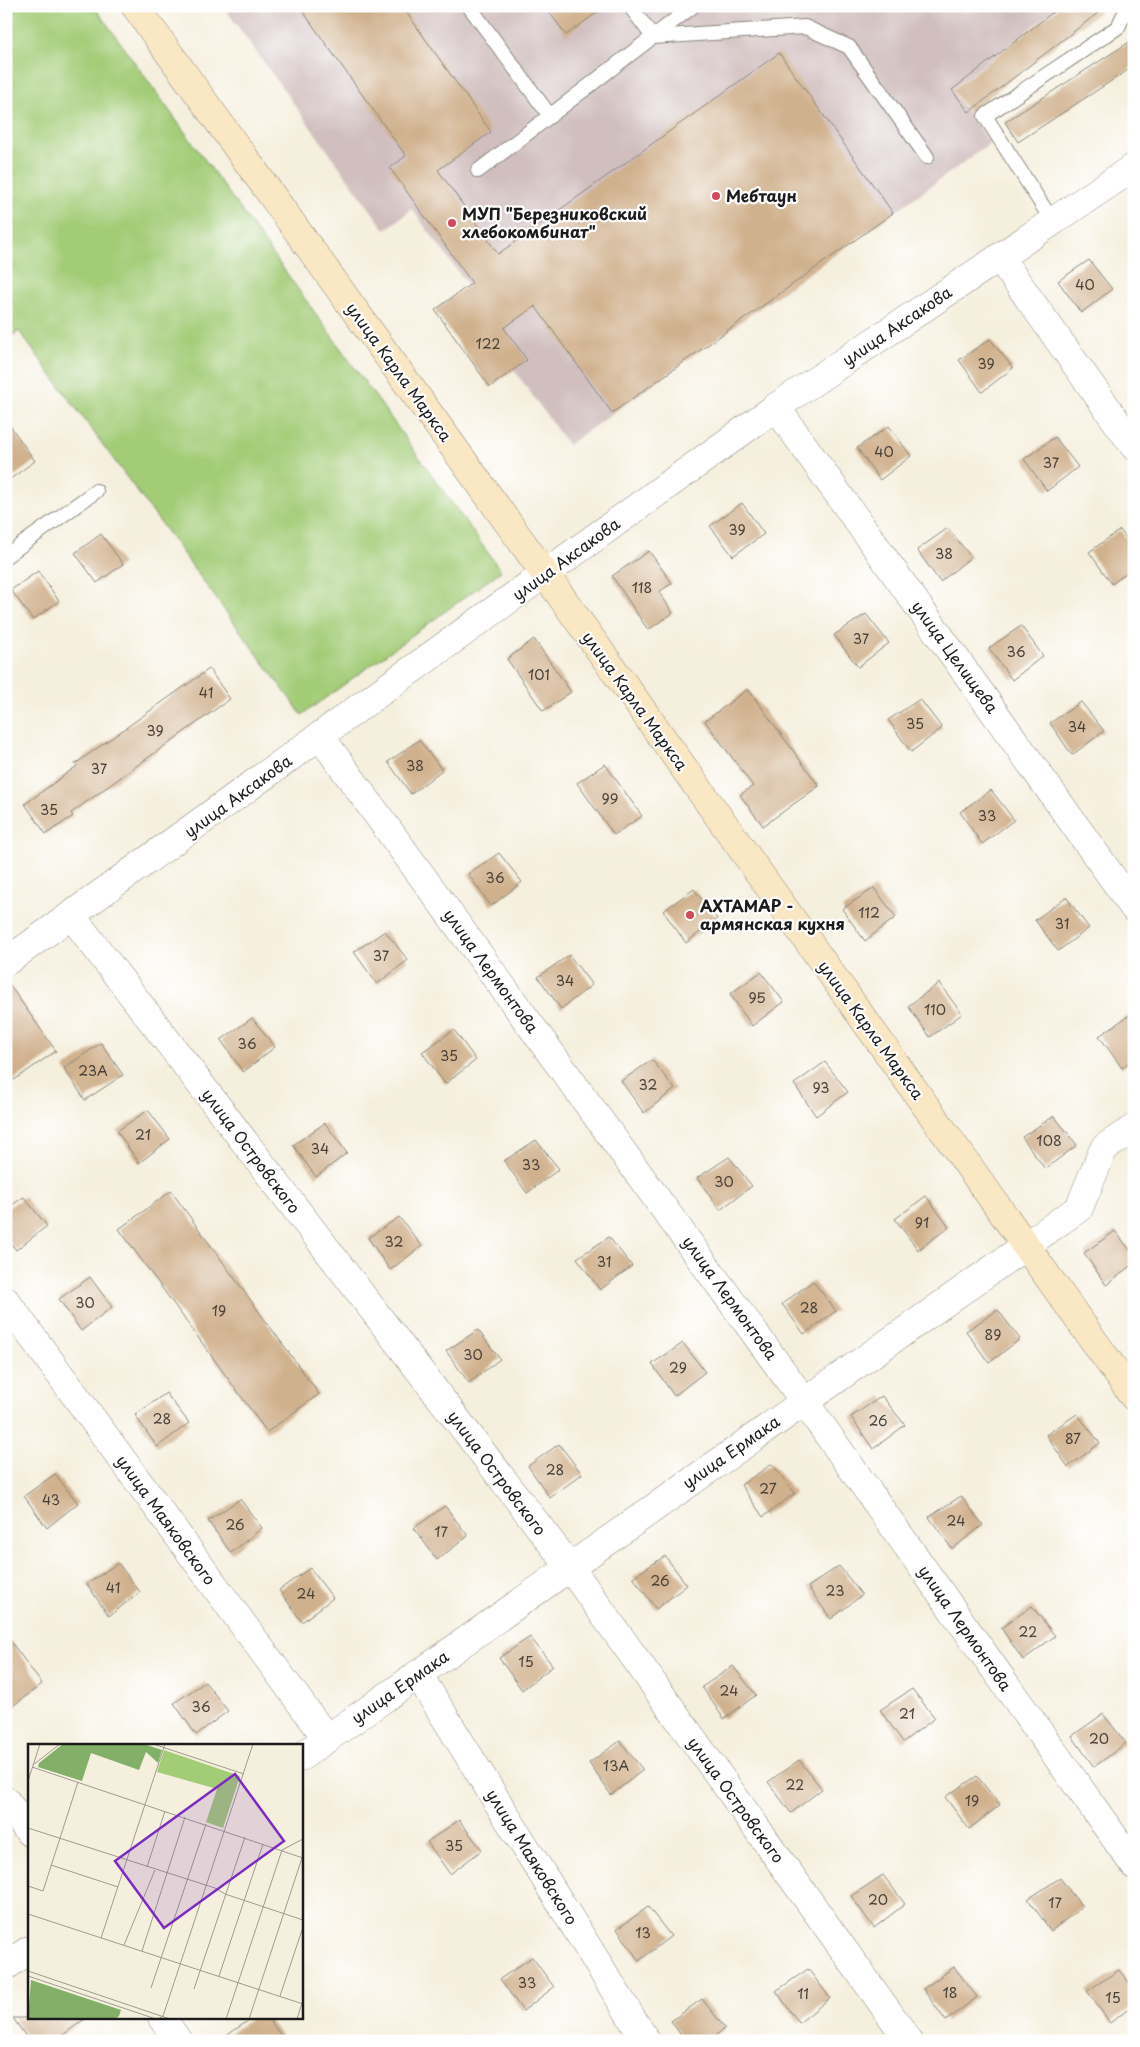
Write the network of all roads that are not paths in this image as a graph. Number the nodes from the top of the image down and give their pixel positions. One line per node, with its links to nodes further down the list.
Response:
1 (135, 6): 17 (main road, улица Карла Маркса)
2 (469, 6): 7 (lane)
3 (630, 6): 6 (lane)
4 (693, 6): 6 (lane)
5 (1128, 6): 11 (lane)
6 (653, 37): 7 (lane); 8 (lane)
7 (550, 116): 10 (lane)
8 (927, 157)
9 (1134, 167): 11 (street, улица Аксакова)
10 (478, 171)
11 (1053, 222): 12 (street, улица Аксакова)
12 (1000, 258): 13 (street, улица Аксакова); 14 (street)
13 (776, 407): 17 (street, улица Аксакова); 19 (street, улица Целищева)
14 (1134, 446)
15 (96, 491): 16 (lane)
16 (6, 556)
17 (545, 574): 18 (street, улица Аксакова); 23 (main road, улица Карла Маркса)
18 (320, 736): 20 (street, улица Аксакова); 26 (street, улица Лермонтова)
19 (1134, 908)
20 (71, 915): 21 (street, улица Аксакова); 27 (street, улица Островского)
21 (6, 962)
22 (1134, 1128): 23 (street, улица Ермака)
23 (1026, 1246): 25 (main road, улица Карла Маркса); 26 (street, улица Ермака)
24 (6, 1301): 29 (street, улица Маяковского)
25 (1134, 1397)
26 (804, 1401): 27 (street, улица Ермака); 33 (street, улица Лермонтова)
27 (569, 1566): 28 (street, улица Ермака); 39 (street, улица Островского)
28 (418, 1674): 29 (street, улица Ермака); 38 (street, улица Маяковского)
29 (327, 1739): 30 (street, улица Ермака)
30 (302, 1756)
31 (6, 1801): 32 (street)
32 (28, 1831)
33 (1134, 1865)
34 (28, 1951): 35 (street)
35 (6, 1966)
36 (163, 2020): 37 (street)
37 (178, 2041)
38 (646, 2041)
39 (909, 2041)

